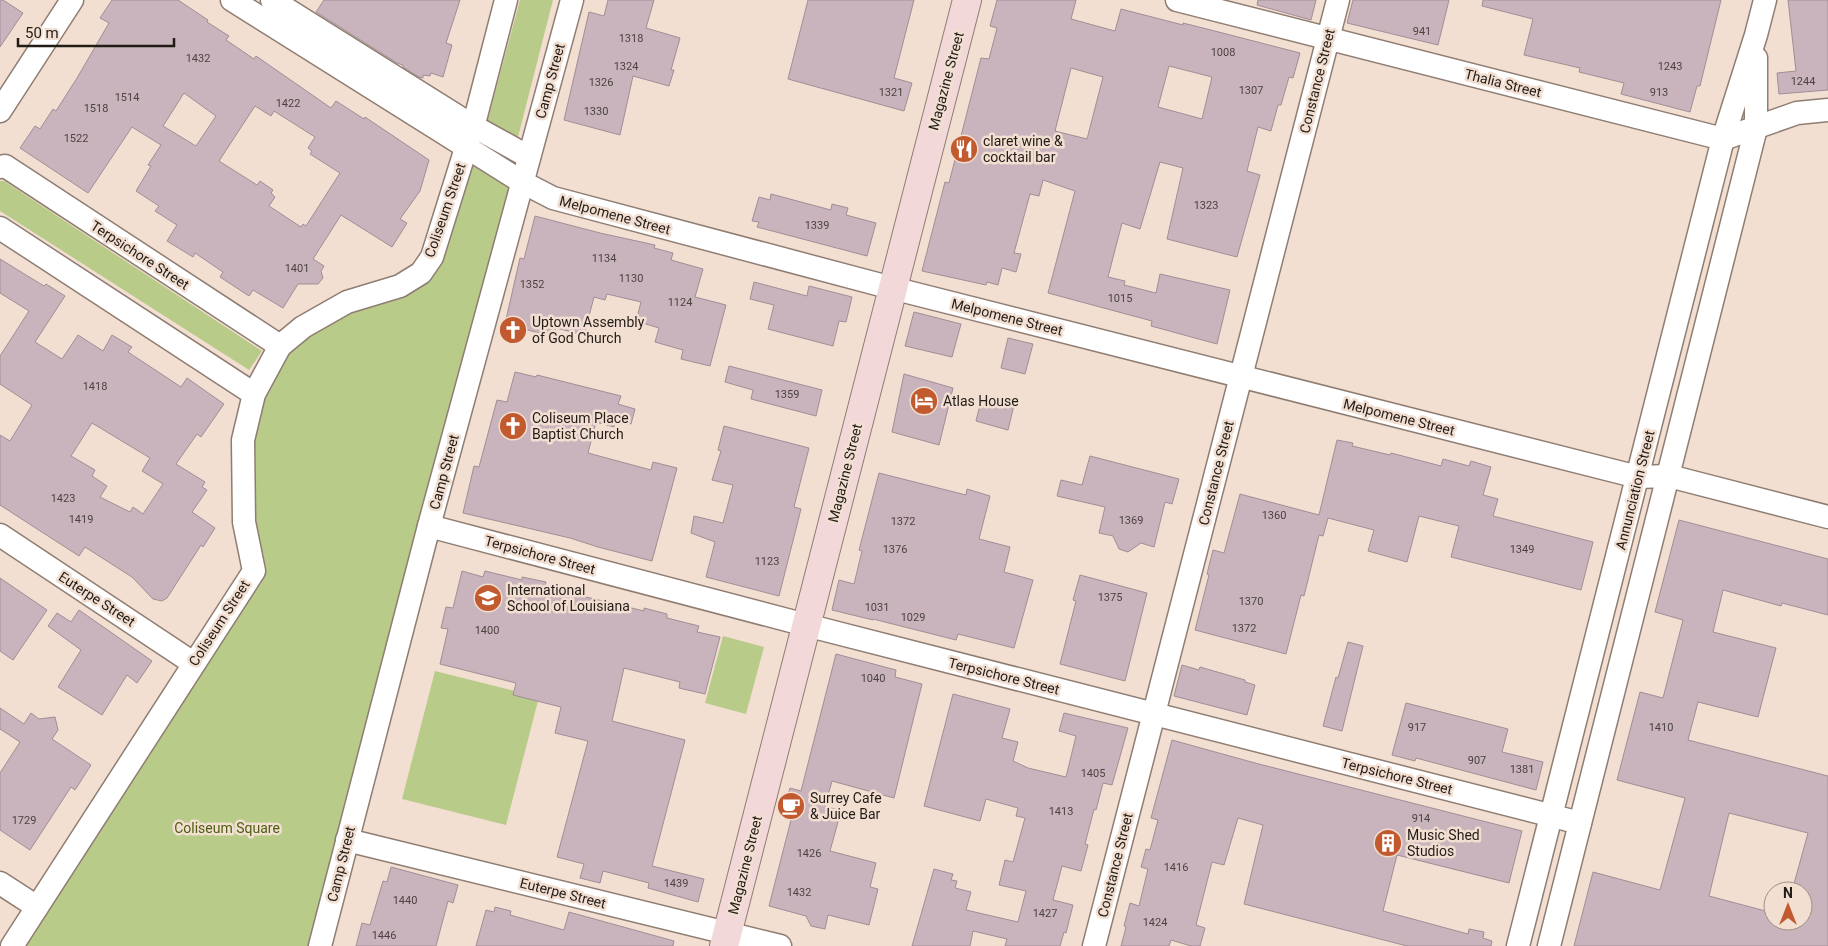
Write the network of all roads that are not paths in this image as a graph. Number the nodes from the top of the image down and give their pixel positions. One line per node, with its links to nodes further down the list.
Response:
1 (72, 0): 13 (street)
2 (232, 0): 17 (street, Melpomene Street)
3 (272, 0): 14 (street)
4 (506, 0): 14 (street, Coliseum Street)
5 (572, 0): 18 (street, Camp Street)
6 (967, 0): 22 (street, Magazine Street)
7 (1177, 0): 11 (street, Thalia Street)
8 (1338, 0): 11 (street, Constance Street)
9 (1765, 0): 10 (street, Annunciation Street)
10 (1756, 35): 15 (street, Annunciation Street); 16 (street, Annunciation Street)
11 (1328, 39): 16 (street, Thalia Street); 24 (street, Constance Street)
12 (1828, 110): 15 (street)
13 (0, 111)
14 (473, 126): 17 (street, Coliseum Street); 18 (street)
15 (1756, 128): 16 (street); 26 (street, Annunciation Street)
16 (1723, 139): 27 (street, Annunciation Street)
17 (466, 147): 20 (street, Melpomene Street); 23 (street, Coliseum Street)
18 (529, 157): 20 (street, Camp Street)
19 (0, 167): 23 (street, Terpsichore Street)
20 (522, 182): 22 (street, Melpomene Street); 29 (street, Camp Street)
21 (0, 228): 25 (street)
22 (892, 288): 24 (street, Melpomene Street); 31 (street, Magazine Street)
23 (280, 346): 25 (street, Coliseum Street)
24 (1241, 377): 27 (street, Melpomene Street); 33 (street, Constance Street)
25 (254, 394): 32 (street, Coliseum Street)
26 (1669, 476): 27 (street, Melpomene Street); 28 (street, Melpomene Street); 35 (street, Annunciation Street)
27 (1638, 478): 34 (street, Annunciation Street)
28 (1828, 517)
29 (429, 526): 31 (street, Terpsichore Street); 36 (street, Camp Street)
30 (0, 535): 32 (street, Euterpe Street)
31 (806, 625): 33 (street, Terpsichore Street); 39 (street, Magazine Street)
32 (193, 663): 38 (street, Coliseum Street)
33 (1154, 714): 34 (street, Terpsichore Street); 43 (street, Constance Street)
34 (1551, 816): 35 (street, Terpsichore Street); 44 (street, Annunciation Street)
35 (1580, 823): 45 (street, Annunciation Street)
36 (347, 840): 39 (street, Euterpe Street); 41 (street, Camp Street)
37 (0, 882): 38 (street)
38 (37, 907): 40 (street, Coliseum Street)
39 (726, 939): 42 (street, Euterpe Street)
40 (12, 946)
41 (320, 946)
42 (780, 946)
43 (1094, 946)
44 (1518, 946)
45 (1549, 946)

